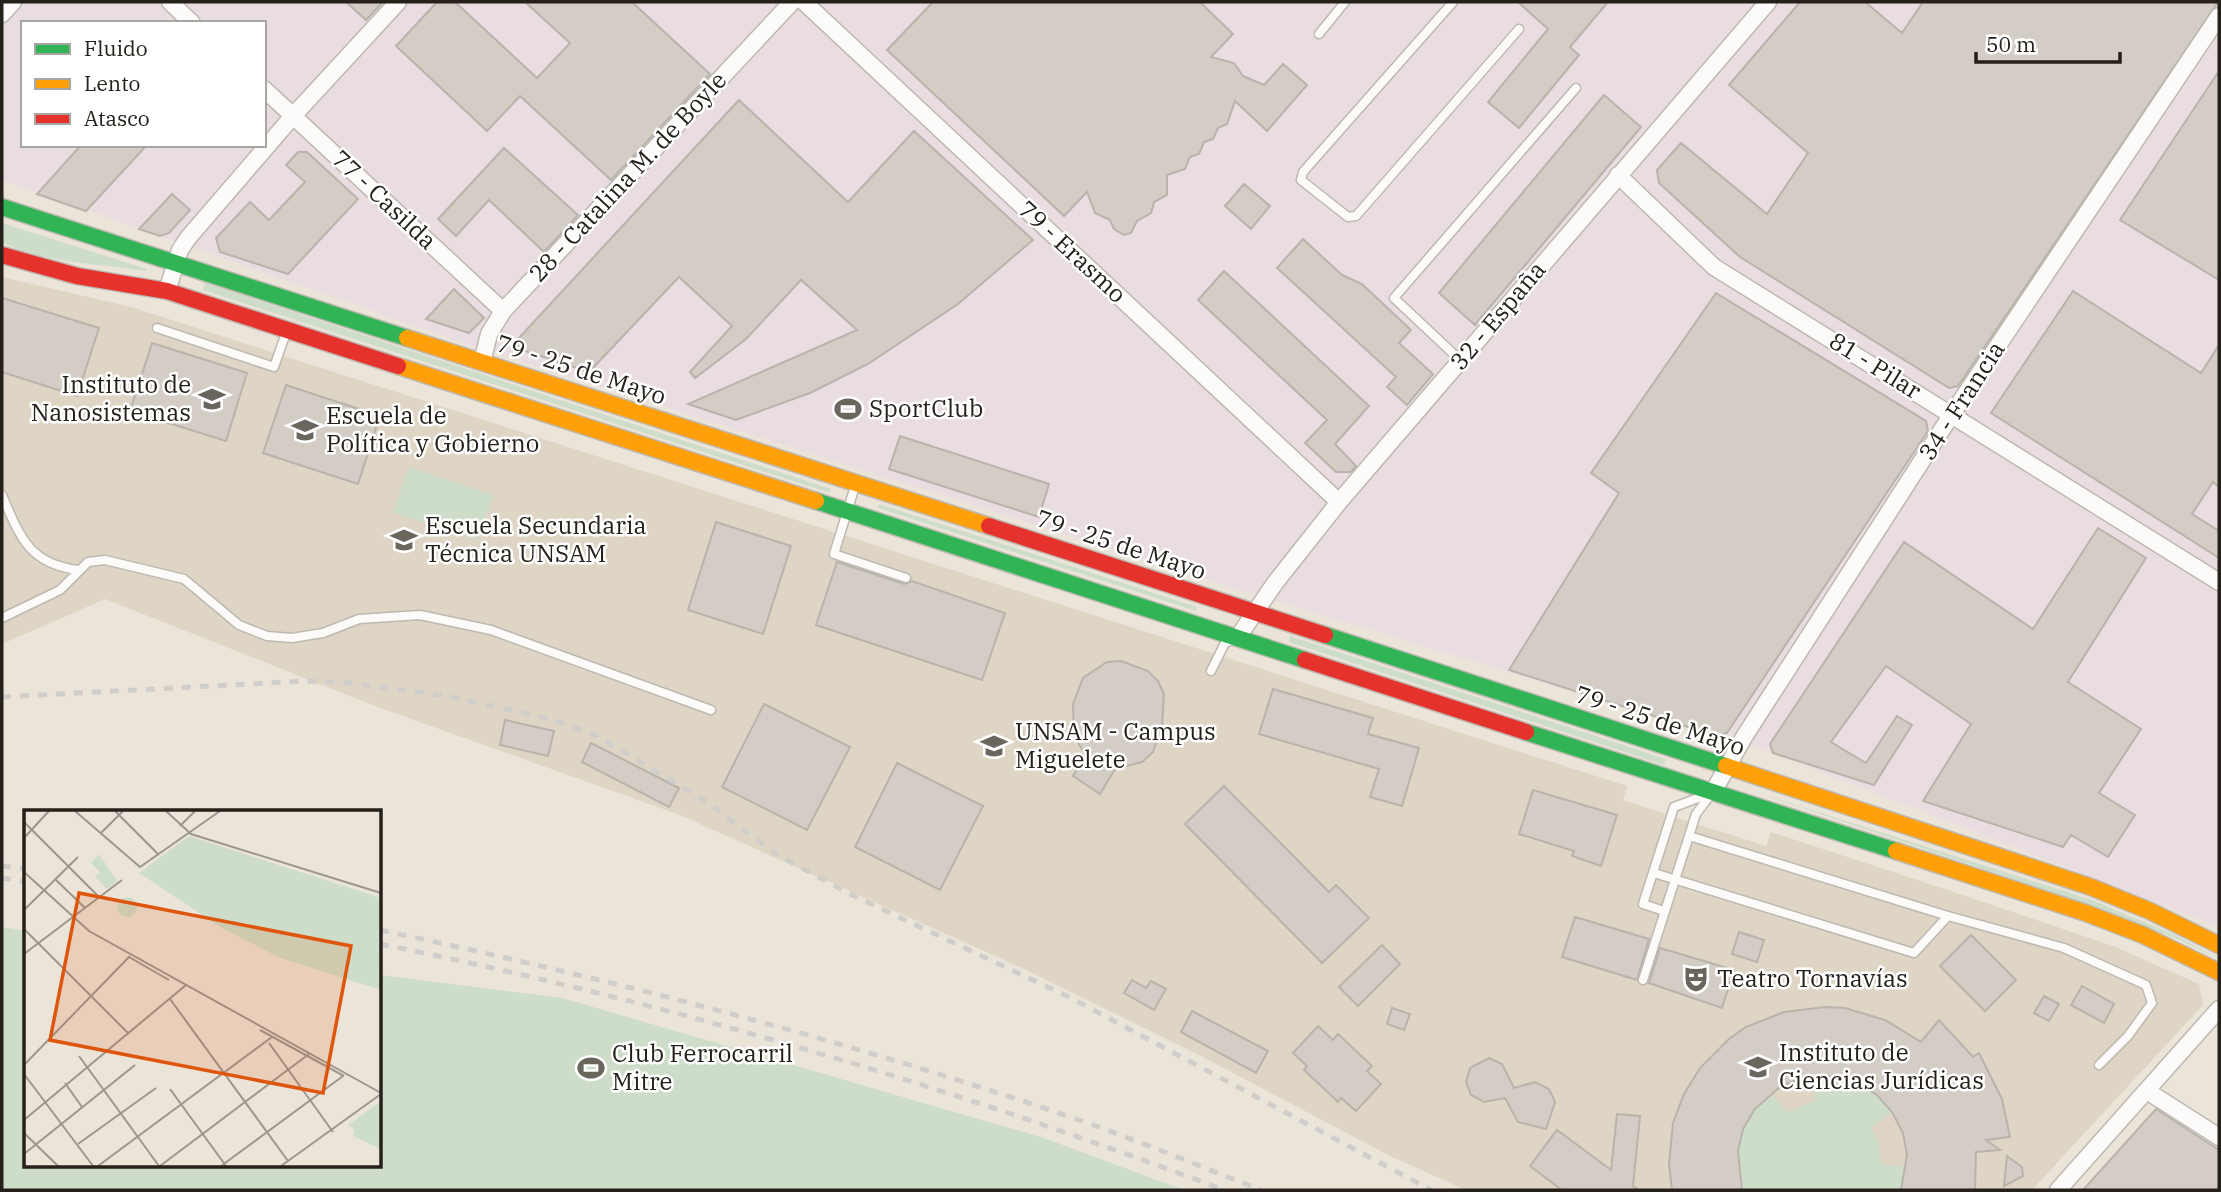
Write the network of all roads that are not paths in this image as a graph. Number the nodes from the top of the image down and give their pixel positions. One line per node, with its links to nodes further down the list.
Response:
1 (13, 2): 9 (street)
2 (170, 2): 11 (street)
3 (398, 2): 16 (street)
4 (792, 2): 22 (street, 28 - Catalina M. de Boyle)
5 (804, 2): 30 (street, 79 - Erasmo)
6 (1345, 2): 13 (lane)
7 (1453, 2): 12 (lane)
8 (1768, 2): 17 (street, 32 - España)
9 (2, 13)
10 (2219, 16): 27 (street, 34 - Francia)
11 (190, 21)
12 (1519, 29)
13 (1319, 34)
14 (1576, 88): 25 (lane)
15 (266, 91): 16 (street, 77 - Casilda)
16 (293, 116): 20 (street); 22 (street, 77 - Casilda)
17 (1618, 175): 25 (street, 32 - España); 27 (street, 81 - Pilar)
18 (2, 206): 20 (main road, 79 - 25 de Mayo)
19 (2, 255): 21 (main road, 79 - 25 de Mayo)
20 (176, 261): 21 (street); 26 (main road, 79 - 25 de Mayo)
21 (167, 291): 24 (main road, 79 - 25 de Mayo)
22 (503, 311): 26 (street, 28 - Catalina M. de Boyle)
23 (157, 328): 24 (lane)
24 (287, 330): 31 (main road, 79 - 25 de Mayo)
25 (1460, 360): 30 (street, 32 - España)
26 (482, 362): 28 (main road, 79 - 25 de Mayo)
27 (1952, 414): 34 (street, 81 - Pilar); 40 (street, 34 - Francia)
28 (856, 484): 31 (lane); 35 (main road, 79 - 25 de Mayo)
29 (2, 495): 32 (lane)
30 (1339, 502): 35 (street, 32 - España)
31 (848, 510): 33 (lane); 37 (main road, 79 - 25 de Mayo)
32 (78, 570): 36 (lane); 39 (lane)
33 (906, 578)
34 (2219, 582)
35 (1256, 613): 37 (street, 32 - España); 40 (main road, 79 - 25 de Mayo)
36 (2, 618)
37 (1238, 637): 38 (lane); 41 (main road, 79 - 25 de Mayo)
38 (1211, 671)
39 (711, 710)
40 (1727, 766): 41 (street, 34 - Francia); 47 (main road, 79 - 25 de Mayo)
41 (1713, 792): 42 (lane); 43 (lane); 48 (main road, 79 - 25 de Mayo)
42 (1689, 836): 44 (lane); 46 (lane)
43 (1654, 873): 44 (lane); 45 (lane)
44 (1675, 878): 45 (lane); 46 (lane)
45 (1664, 911): 49 (lane)
46 (1948, 916): 51 (lane)
47 (2219, 945)
48 (2219, 972)
49 (1643, 980)
50 (2219, 1009): 52 (street)
51 (2099, 1065)
52 (2147, 1091): 53 (street); 54 (street)
53 (2219, 1137)
54 (2058, 1190)

